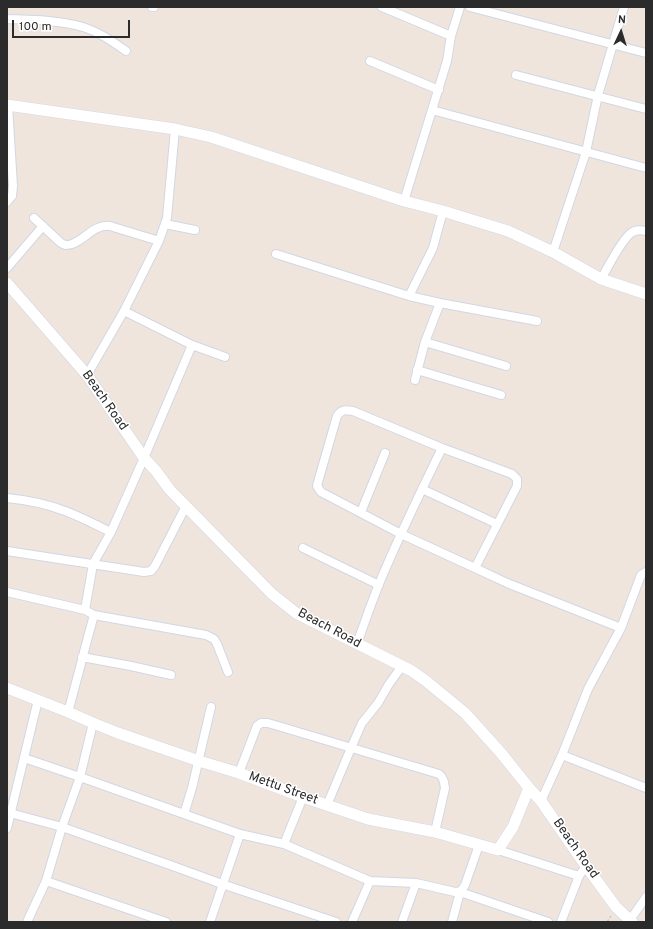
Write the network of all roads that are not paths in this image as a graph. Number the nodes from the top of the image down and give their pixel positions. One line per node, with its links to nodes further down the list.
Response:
1 (382, 7): 6 (street)
2 (460, 7): 6 (street)
3 (470, 7): 7 (street)
4 (624, 7): 7 (street)
5 (7, 18): 8 (street)
6 (450, 36): 12 (street)
7 (613, 44): 9 (street); 13 (street)
8 (126, 51)
9 (646, 53)
10 (370, 61): 12 (street)
11 (516, 75): 13 (street)
12 (439, 90): 16 (street)
13 (598, 95): 15 (street); 18 (street)
14 (7, 105): 17 (street); 21 (street)
15 (646, 109)
16 (432, 110): 18 (street); 20 (street)
17 (175, 130): 20 (street); 24 (street)
18 (586, 152): 19 (street); 29 (street)
19 (646, 168)
20 (404, 201): 22 (street)
21 (7, 202)
22 (443, 211): 29 (street); 35 (street)
23 (34, 218): 25 (street)
24 (165, 224): 26 (street); 28 (street)
25 (43, 226): 28 (street); 31 (street)
26 (195, 230)
27 (646, 231): 32 (street)
28 (159, 241): 37 (street)
29 (553, 252): 32 (street)
30 (276, 254): 35 (street)
31 (7, 268)
32 (601, 279): 34 (street)
33 (7, 283): 44 (street, Beach Road)
34 (646, 294)
35 (409, 296): 36 (street)
36 (440, 303): 38 (street); 39 (street)
37 (124, 311): 40 (street); 44 (street)
38 (537, 321)
39 (425, 342): 42 (street); 43 (street)
40 (192, 345): 41 (street); 49 (street)
41 (225, 357)
42 (506, 366)
43 (417, 370): 45 (street); 46 (street)
44 (87, 375): 49 (street, Beach Road)
45 (415, 380)
46 (501, 396)
47 (442, 448): 50 (street); 53 (street); 54 (street)
48 (385, 453): 53 (street)
49 (144, 458): 52 (street, Beach Road); 55 (street)
50 (422, 489): 54 (street); 56 (street)
51 (7, 498): 55 (street)
52 (186, 506): 59 (street); 67 (street, Beach Road)
53 (361, 512): 56 (street)
54 (497, 524): 60 (street)
55 (111, 532): 59 (street)
56 (401, 534): 60 (street); 62 (street)
57 (303, 548): 62 (street)
58 (7, 551): 59 (street)
59 (93, 564): 64 (street)
60 (475, 568): 66 (street)
61 (646, 572): 66 (street)
62 (379, 585): 67 (street)
63 (7, 592): 64 (street)
64 (85, 610): 65 (street)
65 (94, 615): 68 (street); 70 (street)
66 (621, 628): 78 (street)
67 (356, 644): 69 (street, Beach Road)
68 (82, 657): 71 (street); 75 (street)
69 (402, 666): 77 (street); 83 (street, Beach Road)
70 (228, 672)
71 (172, 675)
72 (7, 688): 73 (street, Mettu Street)
73 (38, 700): 75 (street, Mettu Street); 79 (street)
74 (211, 707): 80 (street)
75 (68, 712): 76 (street, Mettu Street)
76 (93, 723): 80 (street, Mettu Street); 82 (street)
77 (351, 748): 81 (street); 87 (street); 92 (street)
78 (562, 754): 84 (street); 86 (street)
79 (24, 758): 82 (street); 88 (street)
80 (199, 761): 81 (street, Mettu Street); 89 (street)
81 (239, 773): 85 (street, Mettu Street)
82 (80, 777): 89 (street); 91 (street)
83 (529, 788): 86 (street, Beach Road); 96 (street)
84 (646, 788)
85 (303, 797): 87 (street, Mettu Street); 94 (street)
86 (541, 801): 97 (street, Beach Road)
87 (327, 805): 92 (street, Mettu Street)
88 (9, 813): 90 (street); 91 (street)
89 (184, 814): 93 (street)
90 (7, 828)
91 (62, 828): 100 (street); 102 (street)
92 (435, 832): 95 (street, Mettu Street)
93 (240, 834): 94 (street); 102 (street)
94 (284, 844): 99 (street)
95 (479, 845): 96 (street, Mettu Street); 103 (street)
96 (498, 850): 98 (street)
97 (586, 866): 98 (street); 105 (street, Beach Road)
98 (579, 876): 114 (street)
99 (370, 880): 101 (street); 110 (street)
100 (46, 881): 106 (street); 107 (street)
101 (416, 883): 103 (street); 111 (street)
102 (222, 884): 108 (street); 109 (street)
103 (460, 892): 112 (street); 113 (street)
104 (646, 897): 105 (street)
105 (631, 921)
106 (27, 922)
107 (166, 922)
108 (210, 922)
109 (336, 922)
110 (352, 922)
111 (402, 922)
112 (452, 922)
113 (548, 922)
114 (561, 922)

